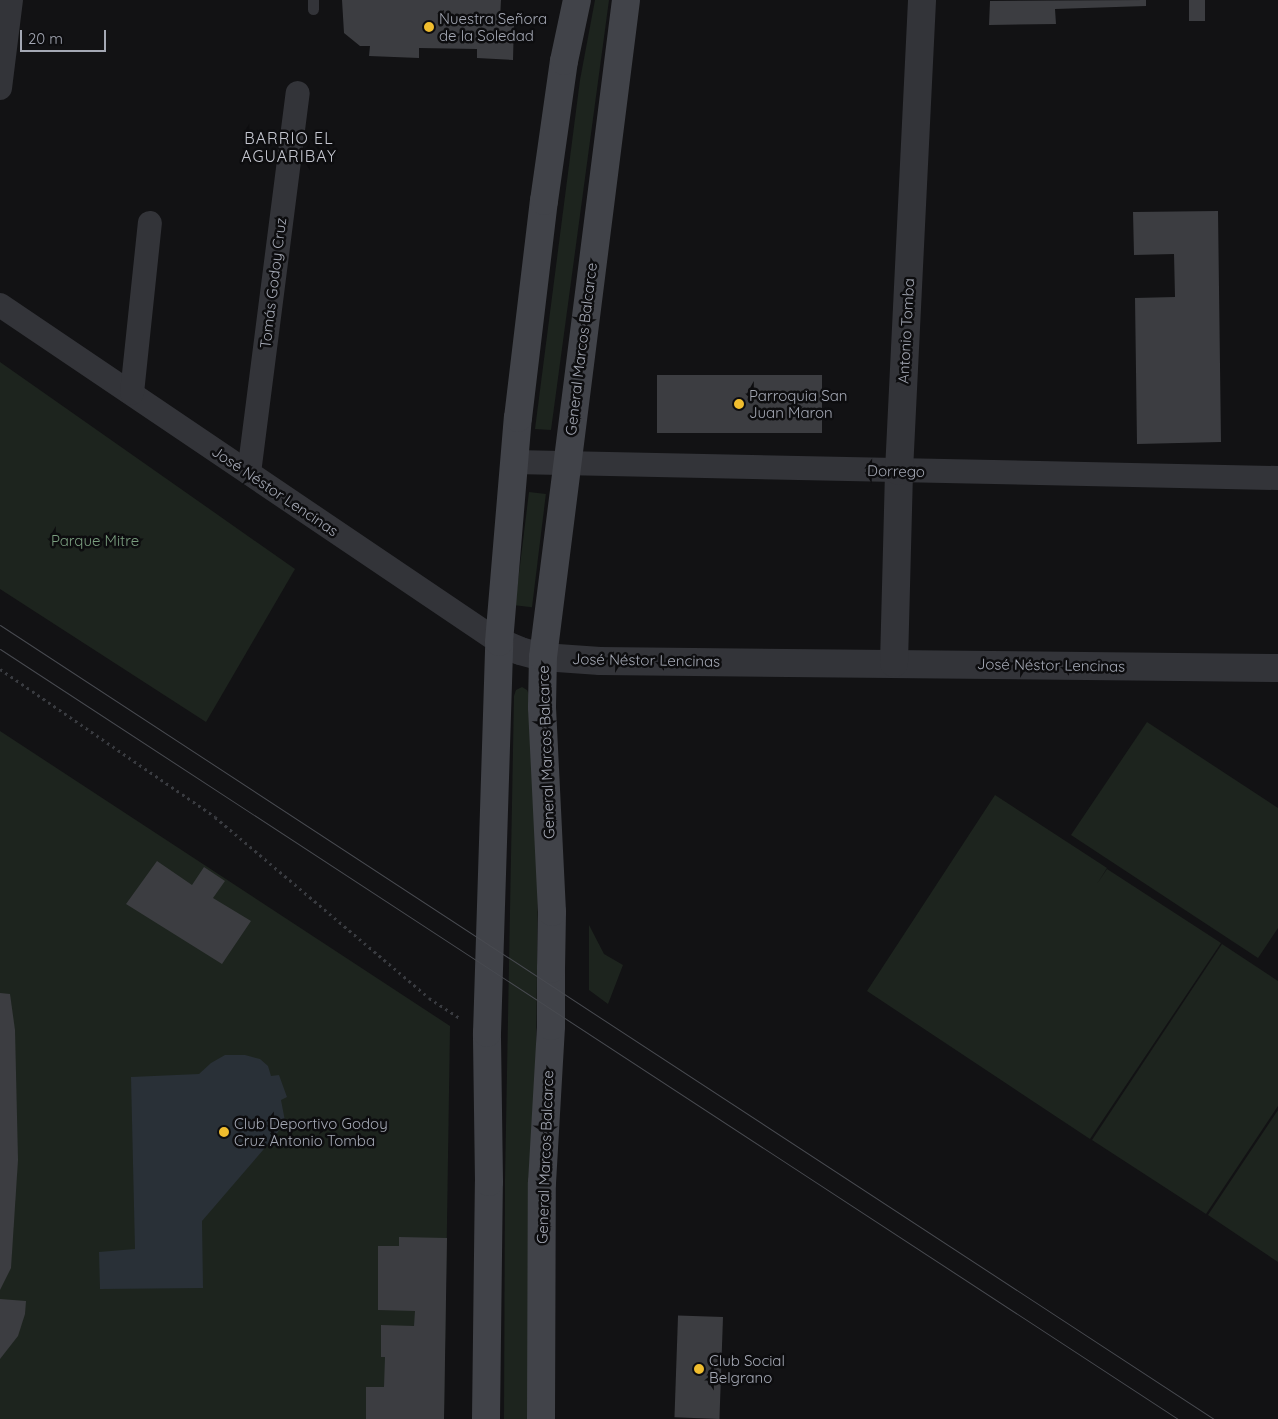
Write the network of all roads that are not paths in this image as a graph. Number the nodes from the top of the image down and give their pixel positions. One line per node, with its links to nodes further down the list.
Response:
1 (11, 0): 5 (street)
2 (577, 0): 10 (main road)
3 (626, 0): 11 (main road, General Marcos Balcarce)
4 (922, 0): 12 (street, Antonio Tomba)
5 (0, 88)
6 (298, 93): 13 (street, Tomás Godoy Cruz)
7 (150, 223): 9 (street)
8 (0, 304): 9 (street, José Néstor Lencinas)
9 (132, 393): 13 (street, José Néstor Lencinas)
10 (514, 462): 11 (street, Dorrego); 15 (main road)
11 (567, 464): 12 (street, Dorrego); 16 (main road, General Marcos Balcarce)
12 (898, 471): 14 (street, Dorrego); 17 (street, Antonio Tomba)
13 (249, 473): 15 (street, José Néstor Lencinas)
14 (1278, 478)
15 (499, 642): 16 (street, José Néstor Lencinas); 19 (main road)
16 (543, 657): 17 (street, José Néstor Lencinas); 20 (main road, General Marcos Balcarce)
17 (894, 663): 18 (street, José Néstor Lencinas)
18 (1278, 668)
19 (486, 1419)
20 (541, 1419)

